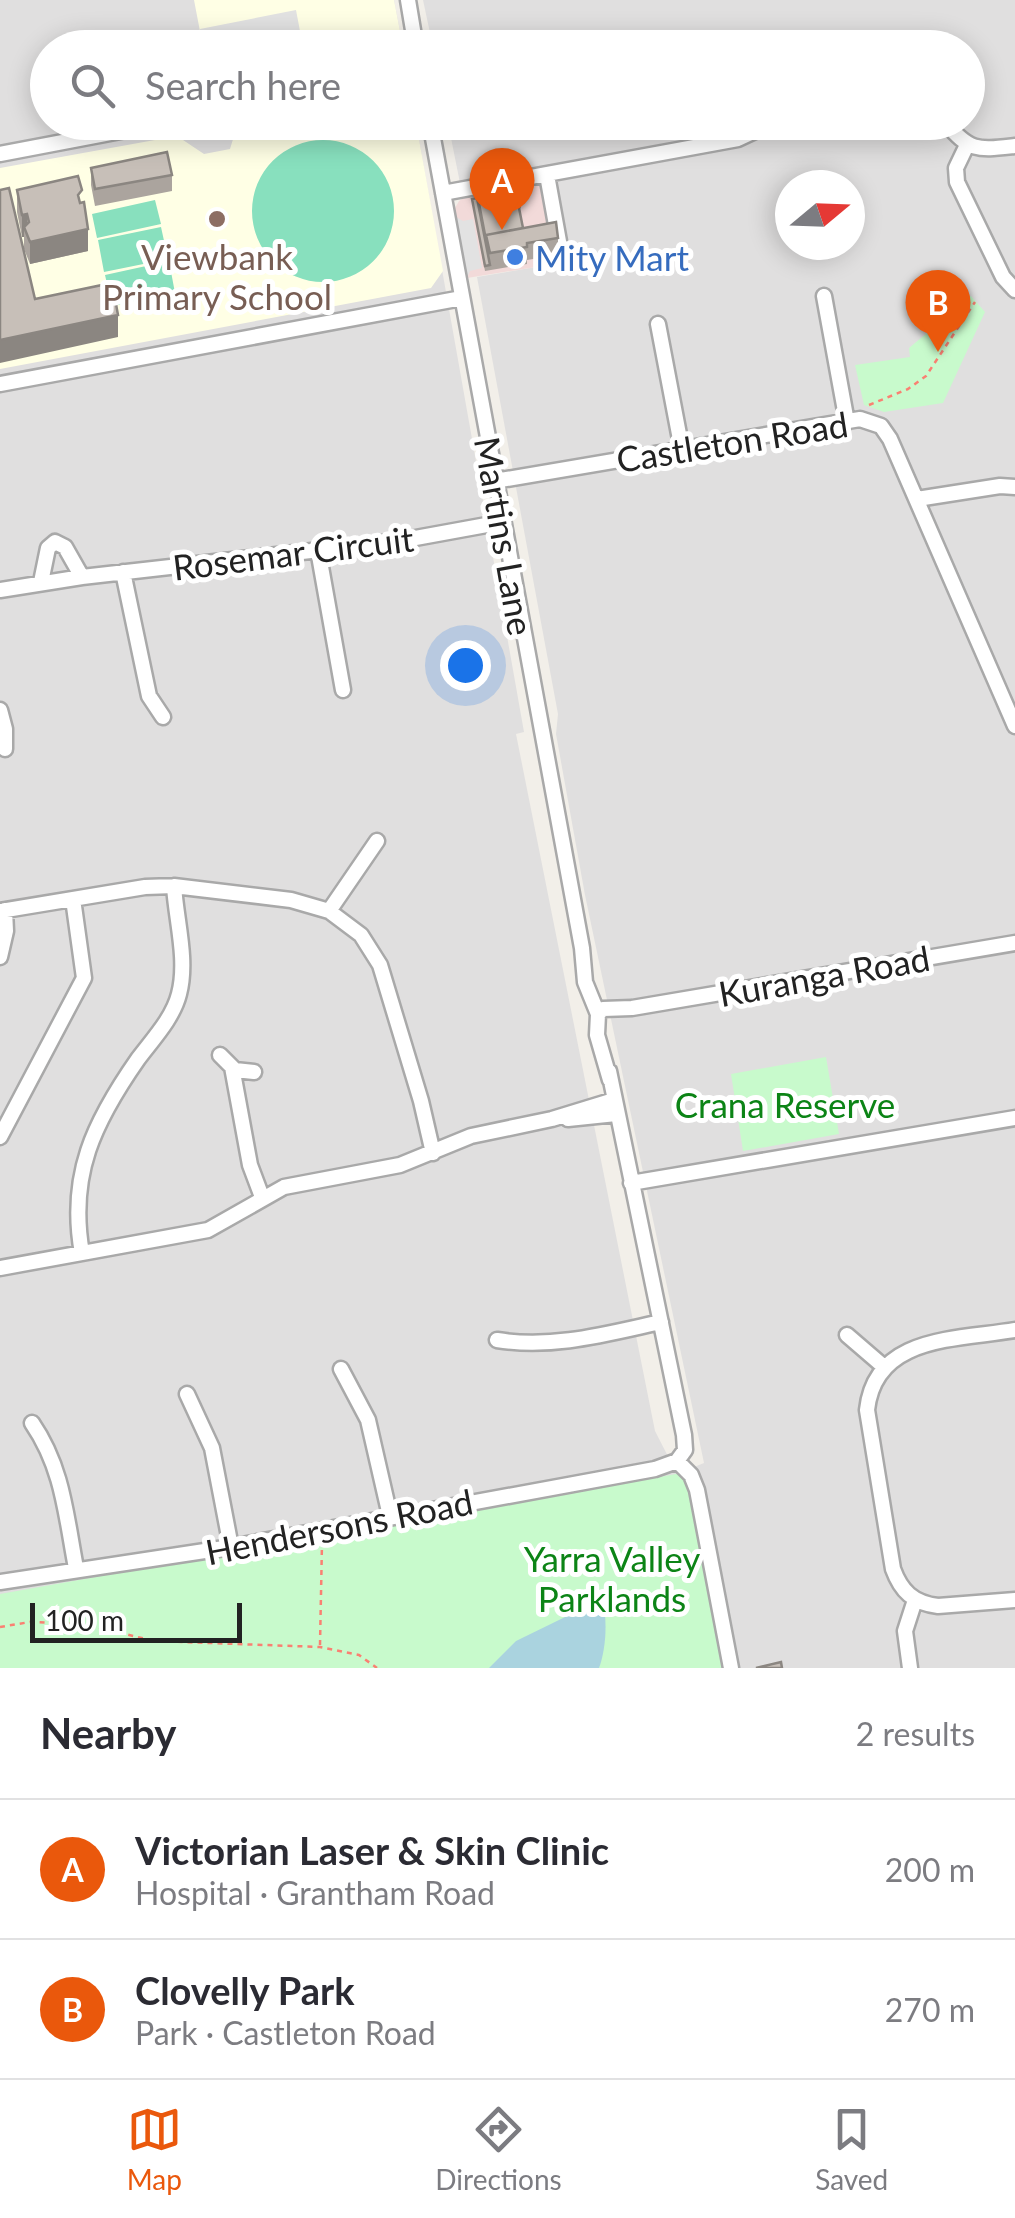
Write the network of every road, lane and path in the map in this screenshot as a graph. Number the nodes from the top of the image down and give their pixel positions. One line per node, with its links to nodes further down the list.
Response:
1 (411, 0): 2 (street)
2 (414, 30)
3 (74, 140): 9 (street)
4 (433, 140): 11 (street, Martins Lane)
5 (738, 140): 10 (street)
6 (962, 140): 7 (street)
7 (966, 145): 8 (street); 13 (street)
8 (1015, 146)
9 (0, 154)
10 (547, 176): 11 (street); 12 (street)
11 (443, 193): 15 (street, Martins Lane)
12 (562, 258)
13 (1015, 290)
14 (824, 296): 20 (street)
15 (462, 298): 18 (street); 22 (street, Martins Lane)
16 (976, 302): 19 (path)
17 (658, 324): 21 (street)
18 (0, 384)
19 (866, 408)
20 (847, 422): 21 (street, Castleton Road); 24 (street, Castleton Road)
21 (682, 450): 22 (street, Castleton Road)
22 (495, 481): 25 (street, Martins Lane)
23 (1015, 487): 24 (street)
24 (917, 499): 34 (street, Castleton Road)
25 (502, 522): 26 (street, Rosemar Circuit); 43 (street, Martins Lane)
26 (318, 550): 27 (street, Rosemar Circuit); 31 (street)
27 (124, 572): 28 (street, Rosemar Circuit); 33 (street)
28 (82, 577): 29 (street, Rosemar Circuit); 29 (street)
29 (40, 582): 30 (street, Rosemar Circuit)
30 (0, 590)
31 (343, 690)
32 (0, 710): 35 (street)
33 (163, 717)
34 (1015, 726)
35 (4, 749)
36 (377, 841): 40 (street)
37 (174, 886): 38 (street); 40 (street); 51 (street)
38 (73, 899): 39 (street); 47 (street)
39 (3, 911): 42 (street)
40 (330, 911): 48 (street)
41 (1015, 943): 43 (street, Kuranga Road)
42 (0, 957)
43 (602, 1013): 45 (street, Martins Lane)
44 (254, 1072): 50 (street)
45 (615, 1107): 48 (street); 49 (street, Martins Lane)
46 (1015, 1118): 49 (street)
47 (0, 1137)
48 (437, 1151): 50 (street)
49 (631, 1182): 53 (street, Martins Lane)
50 (262, 1197): 51 (street)
51 (82, 1253): 52 (street)
52 (0, 1268)
53 (661, 1322): 56 (street); 61 (street, Martins Lane)
54 (1015, 1330): 57 (street)
55 (847, 1335): 57 (street)
56 (497, 1340)
57 (883, 1366): 67 (street)
58 (341, 1369): 62 (street)
59 (188, 1394): 64 (street)
60 (32, 1423): 65 (street)
61 (678, 1460): 62 (street, Hendersons Road); 72 (street, Martins Lane)
62 (390, 1516): 63 (street, Hendersons Road)
63 (323, 1529): 64 (street, Hendersons Road); 70 (path)
64 (231, 1547): 65 (street, Hendersons Road)
65 (76, 1568): 66 (street, Hendersons Road)
66 (0, 1582)
67 (915, 1600): 68 (street); 73 (street)
68 (1015, 1600)
69 (0, 1627): 70 (path)
70 (320, 1647): 71 (path)
71 (377, 1668)
72 (731, 1668)
73 (910, 1668)

